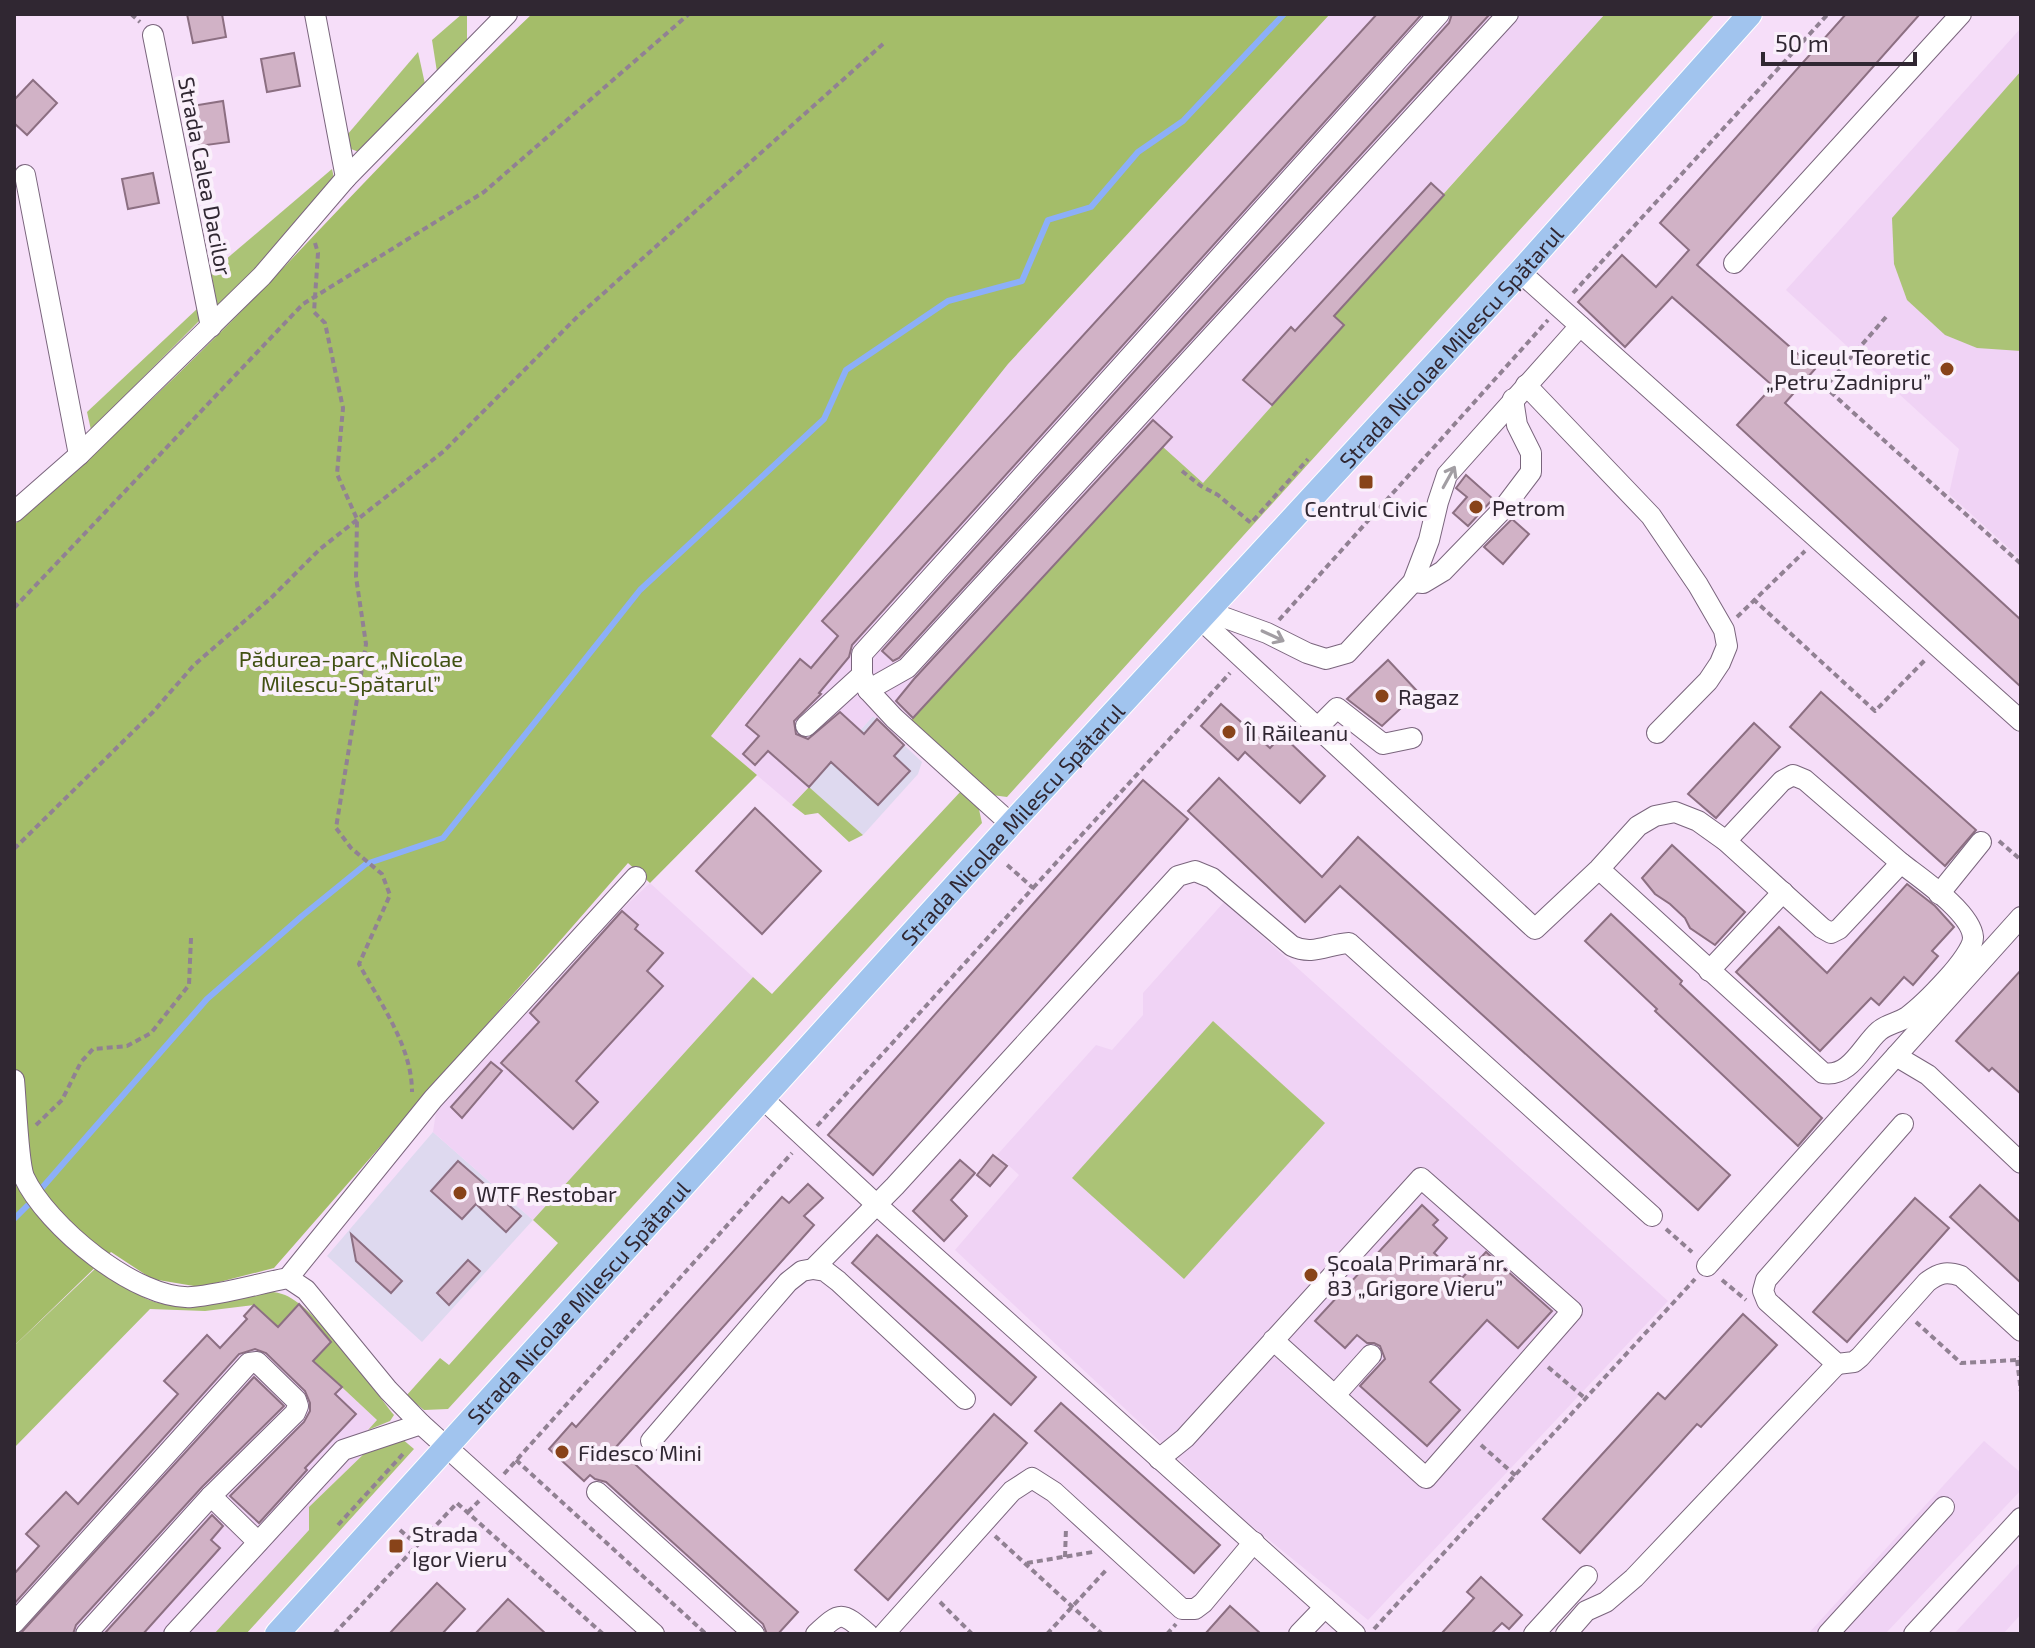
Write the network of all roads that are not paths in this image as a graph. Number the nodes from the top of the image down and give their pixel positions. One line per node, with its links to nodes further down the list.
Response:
1 (315, 14): 11 (street)
2 (481, 14): 9 (street)
3 (507, 14): 9 (street, Strada Calea Dacilor)
4 (1439, 14): 21 (street)
5 (1508, 14): 21 (street)
6 (1750, 14): 13 (main road, Strada Nicolae Milescu Spătarul)
7 (1961, 14): 12 (street)
8 (153, 35): 15 (street, Strada Calea Dacilor)
9 (483, 39): 11 (street, Strada Calea Dacilor)
10 (25, 175): 17 (street)
11 (346, 178): 15 (street, Strada Calea Dacilor)
12 (1734, 263)
13 (1520, 272): 14 (street); 20 (main road, Strada Nicolae Milescu Spătarul)
14 (1580, 326): 16 (street); 22 (street)
15 (211, 327): 17 (street, Strada Calea Dacilor)
16 (1520, 392): 19 (street, one-way to 16); 19 (street); 25 (street)
17 (79, 455): 18 (street, Strada Calea Dacilor)
18 (14, 512)
19 (1413, 582): 20 (street, one-way to 19)
20 (1199, 618): 24 (street); 27 (main road, Strada Nicolae Milescu Spătarul)
21 (865, 682): 23 (street); 27 (street)
22 (2021, 721)
23 (806, 726)
24 (1316, 729): 26 (street); 31 (street)
25 (1657, 733)
26 (1412, 738)
27 (1011, 824): 39 (main road, Strada Nicolae Milescu Spătarul)
28 (1726, 841): 30 (street); 31 (street); 33 (street)
29 (1981, 842): 34 (street)
30 (1901, 863): 33 (street); 34 (street)
31 (1599, 869): 36 (street)
32 (636, 877): 46 (street)
33 (1783, 892): 36 (street)
34 (1939, 894): 36 (street)
35 (2021, 917): 37 (street)
36 (1709, 971)
37 (1896, 1056): 41 (street); 44 (street)
38 (14, 1080): 46 (street)
39 (763, 1099): 42 (street); 55 (main road, Strada Nicolae Milescu Spătarul)
40 (1903, 1124): 50 (street)
41 (2021, 1163)
42 (877, 1205): 43 (street); 45 (street); 56 (street)
43 (1652, 1216)
44 (1707, 1266)
45 (813, 1269): 52 (street); 54 (street)
46 (288, 1278): 53 (street)
47 (2021, 1331): 50 (street)
48 (1273, 1340): 51 (street); 51 (street); 56 (street)
49 (1371, 1355): 51 (street)
50 (1837, 1364): 77 (street)
51 (1335, 1395)
52 (965, 1399)
53 (421, 1424): 55 (street); 61 (street)
54 (651, 1441)
55 (447, 1447): 68 (main road, Strada Nicolae Milescu Spătarul); 69 (street)
56 (1159, 1459): 62 (street)
57 (597, 1492): 70 (street)
58 (211, 1496): 61 (street); 65 (street); 66 (street)
59 (1944, 1507): 78 (street)
60 (2021, 1518): 79 (street)
61 (258, 1542): 67 (street)
62 (1254, 1542): 64 (street); 73 (street)
63 (1587, 1576): 76 (street)
64 (1325, 1607): 74 (street); 75 (street)
65 (14, 1623)
66 (86, 1634)
67 (174, 1634)
68 (277, 1634)
69 (654, 1634)
70 (754, 1634)
71 (816, 1634): 72 (street)
72 (868, 1634)
73 (884, 1634)
74 (1299, 1634)
75 (1355, 1634)
76 (1534, 1634)
77 (1566, 1634)
78 (1828, 1634)
79 (1914, 1634)

